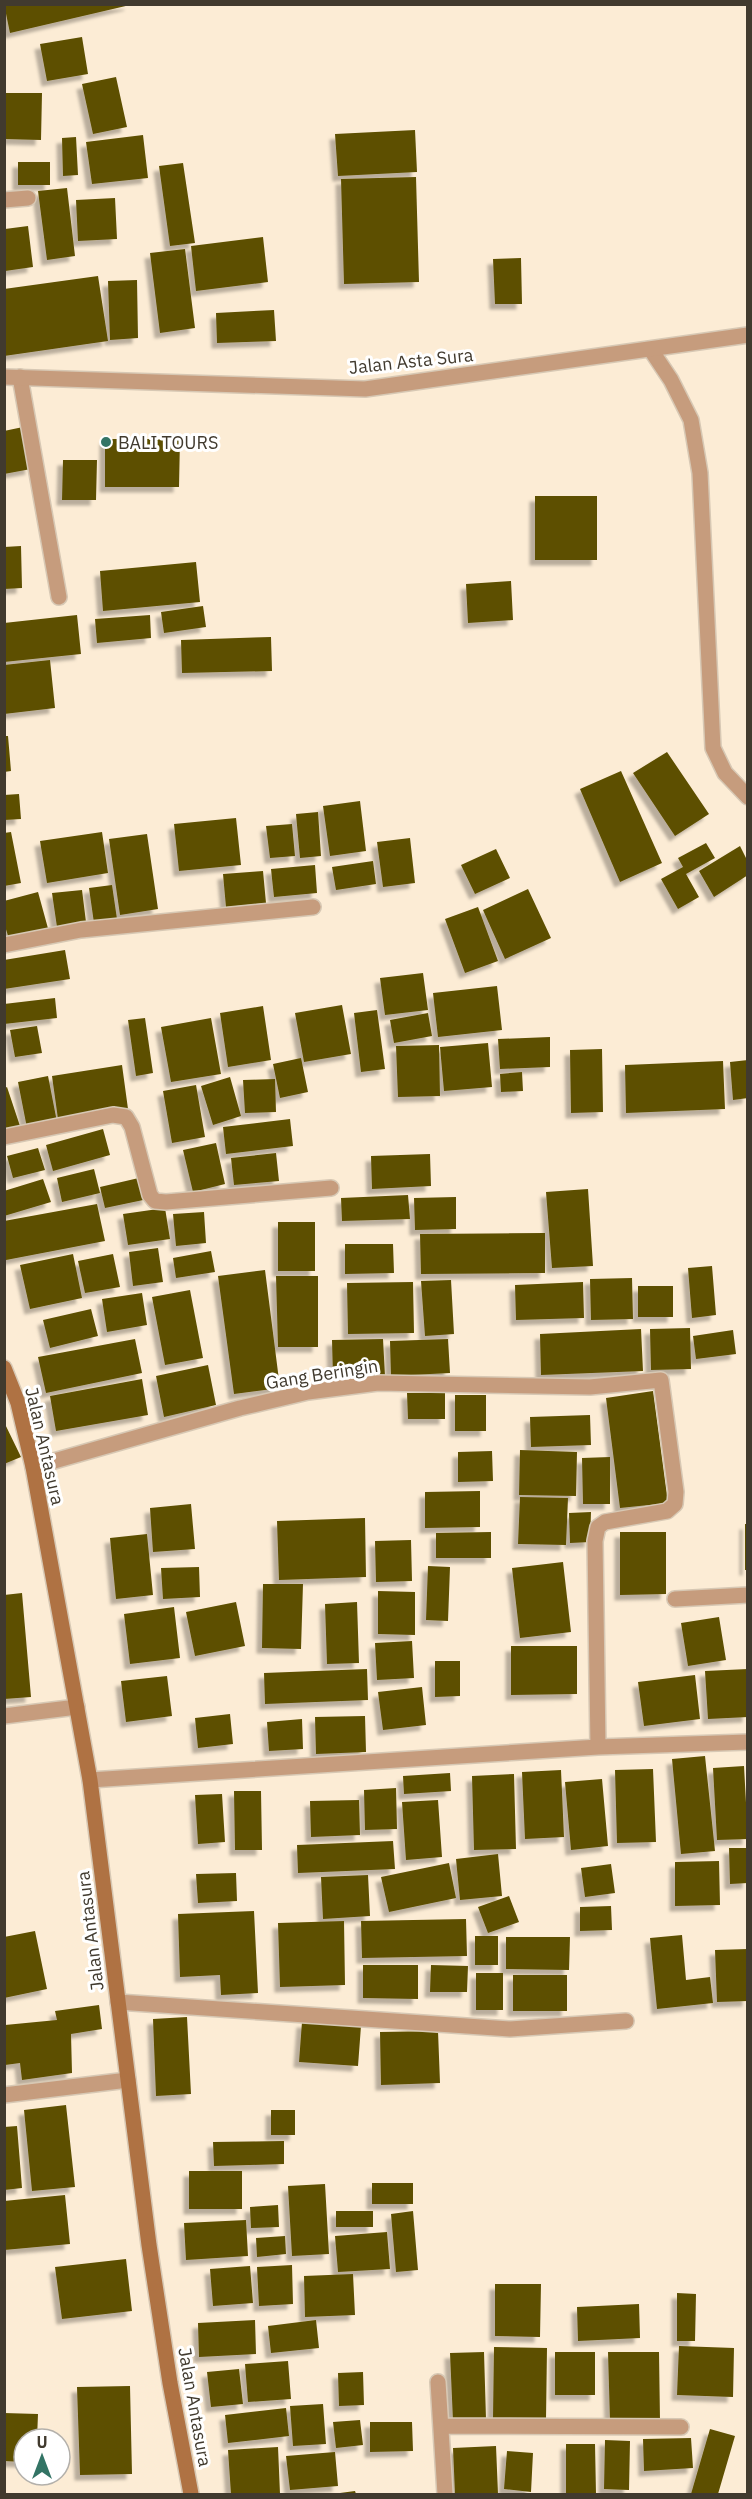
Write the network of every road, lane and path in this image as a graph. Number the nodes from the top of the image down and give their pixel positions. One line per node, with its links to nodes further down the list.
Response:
1 (28, 198): 2 (street)
2 (4, 200)
3 (747, 335): 4 (street, Jalan Asta Sura)
4 (651, 350): 6 (street, Jalan Asta Sura); 8 (street)
5 (4, 377): 6 (street, Jalan Asta Sura)
6 (20, 377): 7 (street)
7 (59, 597)
8 (747, 797)
9 (313, 907): 10 (street)
10 (4, 945)
11 (4, 1137): 12 (street)
12 (331, 1188)
13 (4, 1368): 14 (main road, Jalan Antasura)
14 (33, 1467): 17 (main road, Jalan Antasura); 20 (street, Gang Beringin)
15 (747, 1595): 16 (street)
16 (675, 1599)
17 (76, 1707): 18 (street); 21 (main road, Jalan Antasura)
18 (4, 1716)
19 (747, 1742): 20 (street)
20 (598, 1748): 21 (street)
21 (90, 1780): 22 (main road, Jalan Antasura)
22 (118, 2002): 23 (street); 24 (main road, Jalan Antasura)
23 (626, 2021)
24 (128, 2080): 25 (street); 29 (main road, Jalan Antasura)
25 (4, 2095)
26 (438, 2382): 27 (street)
27 (441, 2426): 28 (street); 30 (street)
28 (681, 2427)
29 (191, 2494)
30 (444, 2494)

